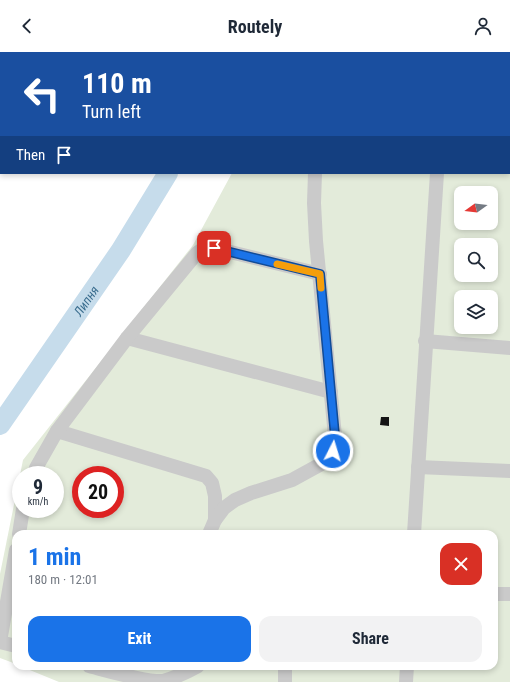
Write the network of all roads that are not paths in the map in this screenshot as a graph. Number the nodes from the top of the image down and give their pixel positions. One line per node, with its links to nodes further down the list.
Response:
1 (315, 174): 3 (street)
2 (437, 174): 5 (street)
3 (320, 274): 4 (street); 7 (street)
4 (127, 338): 7 (street); 8 (street)
5 (426, 341): 6 (street); 10 (street)
6 (510, 348)
7 (331, 392): 13 (street)
8 (57, 431): 9 (street); 13 (street)
9 (37, 466)
10 (418, 467): 11 (street); 16 (street)
11 (510, 471)
12 (22, 518): 14 (street)
13 (215, 520): 15 (street)
14 (20, 530)
15 (211, 530)
16 (414, 530)
17 (12, 573): 20 (street)
18 (498, 594): 19 (street)
19 (510, 594)
20 (0, 642): 21 (street)
21 (12, 645)
22 (104, 670): 23 (street)
23 (190, 670)
24 (285, 670): 26 (street)
25 (407, 670): 27 (street)
26 (285, 682)
27 (406, 682)

